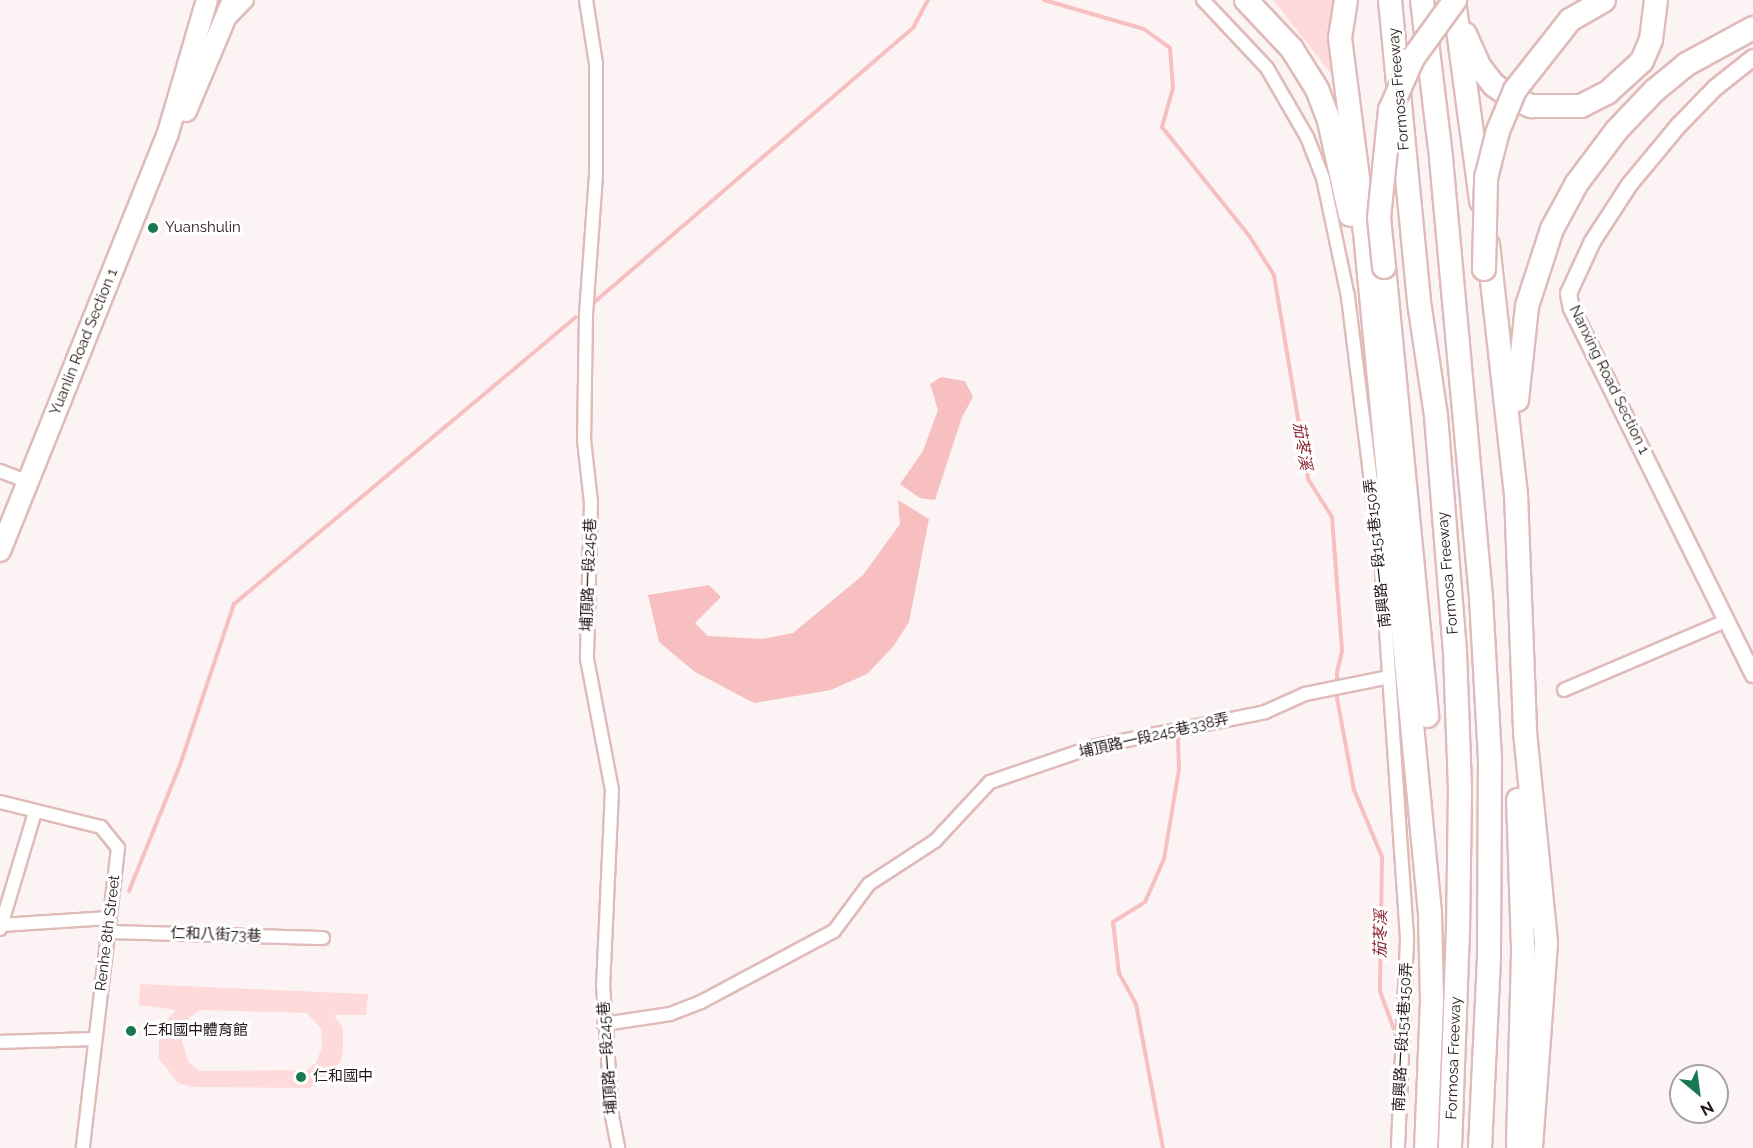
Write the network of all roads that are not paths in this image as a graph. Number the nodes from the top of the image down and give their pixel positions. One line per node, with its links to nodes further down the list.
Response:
1 (207, 0): 16 (main road, Yuanlin Road Section 1)
2 (233, 0): 13 (main road, Yuanlin Road Section 1)
3 (245, 0): 13 (main road)
4 (586, 0): 33 (street, 埔頂路一段245巷)
5 (1203, 0): 24 (street, 南興路一段151巷150弄)
6 (1246, 0): 17 (highway)
7 (1346, 0): 17 (highway)
8 (1390, 0): 40 (highway, Formosa Freeway)
9 (1422, 0): 41 (highway, Formosa Freeway)
10 (1455, 0): 12 (highway); 20 (highway); 28 (highway, bridge)
11 (1604, 0): 42 (highway, bridge)
12 (1656, 0)
13 (226, 19): 16 (main road, Yuanlin Road Section 1)
14 (1753, 28): 20 (highway)
15 (1753, 57): 22 (street, Nanxing Road Section 1)
16 (168, 133): 19 (main road, Yuanlin Road Section 1)
17 (1370, 307): 28 (highway)
18 (0, 471): 19 (street)
19 (27, 482): 21 (main road, Yuanlin Road Section 1)
20 (1516, 494): 43 (highway)
21 (0, 551)
22 (1726, 621): 23 (street, Nanxing Road Section 1); 25 (street)
23 (1753, 674)
24 (1389, 676): 33 (street, 埔頂路一段245巷338弄); 38 (street, 南興路一段151巷150弄)
25 (1564, 690)
26 (0, 802): 27 (street, Renhe 8th Street)
27 (35, 812): 29 (street, Renhe 8th Street); 30 (street)
28 (1430, 913): 39 (highway)
29 (110, 918): 30 (street); 31 (street, Renhe 8th Street)
30 (1, 927)
31 (108, 932): 32 (street, 仁和八街73巷); 34 (street, Renhe 8th Street)
32 (323, 938)
33 (604, 1024): 37 (street, 埔頂路一段245巷)
34 (95, 1039): 35 (street); 36 (street, Renhe 8th Street)
35 (0, 1042)
36 (83, 1148)
37 (618, 1148)
38 (1398, 1148)
39 (1426, 1148)
40 (1450, 1148)
41 (1480, 1148)
42 (1518, 1148)
43 (1531, 1148)

